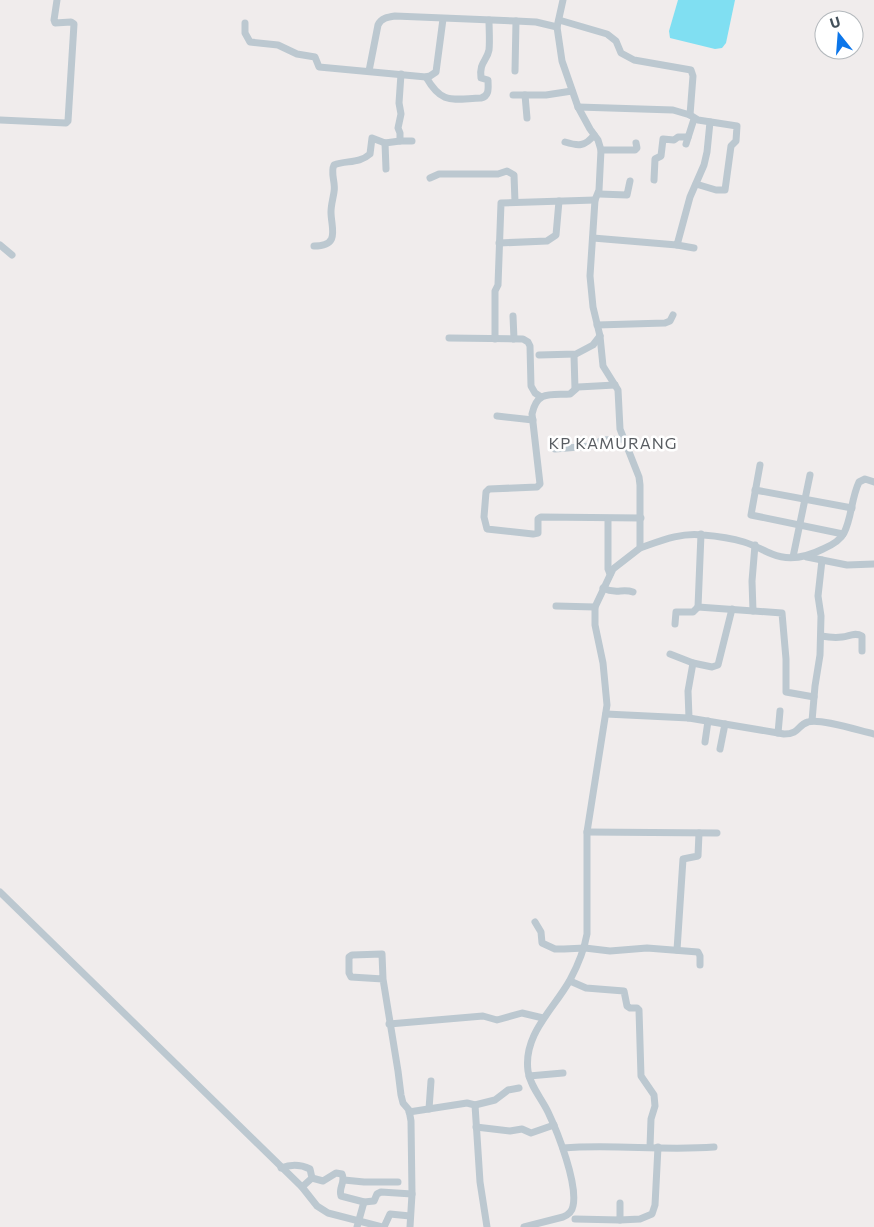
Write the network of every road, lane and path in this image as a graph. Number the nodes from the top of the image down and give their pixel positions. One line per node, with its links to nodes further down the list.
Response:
1 (57, 0): 18 (street)
2 (563, 0): 7 (street)
3 (443, 19): 4 (street); 8 (street); 11 (street)
4 (489, 20): 5 (street); 11 (street)
5 (516, 21): 7 (street); 9 (street)
6 (245, 23): 8 (street)
7 (558, 23): 12 (street); 16 (street)
8 (369, 71): 10 (street)
9 (515, 71)
10 (401, 74): 11 (street); 21 (street)
11 (426, 77)
12 (572, 91): 14 (street); 15 (street)
13 (513, 95): 14 (street)
14 (525, 95): 17 (street)
15 (578, 107): 16 (street); 20 (street)
16 (692, 117): 19 (street); 29 (street)
17 (527, 118)
18 (0, 120)
19 (710, 122): 31 (street); 31 (street)
20 (594, 135): 23 (street); 26 (street)
21 (400, 141): 22 (street); 24 (street)
22 (412, 141)
23 (565, 142)
24 (385, 143): 27 (street); 39 (street)
25 (636, 143): 26 (street)
26 (601, 150): 32 (street)
27 (386, 168)
28 (430, 178): 34 (street)
29 (654, 180)
30 (630, 181): 32 (street)
31 (696, 184): 37 (street)
32 (597, 197): 33 (street); 35 (street)
33 (559, 201): 34 (street); 36 (street)
34 (515, 202): 36 (street)
35 (593, 238): 37 (street); 44 (street)
36 (499, 243): 47 (street)
37 (677, 245): 40 (street)
38 (0, 246): 41 (street)
39 (314, 246)
40 (694, 248)
41 (12, 255)
42 (673, 315): 44 (street)
43 (513, 316): 48 (street)
44 (597, 325): 45 (street)
45 (600, 336): 50 (street); 51 (street)
46 (450, 338): 47 (street)
47 (495, 339): 48 (street)
48 (514, 339): 53 (street)
49 (539, 355): 50 (street)
50 (574, 355): 52 (street)
51 (615, 385): 52 (street); 56 (street)
52 (575, 389): 53 (street)
53 (541, 397): 55 (street)
54 (496, 416): 55 (street)
55 (533, 420): 64 (street)
56 (622, 439): 57 (street); 65 (street)
57 (555, 449)
58 (760, 465): 61 (street)
59 (810, 475): 62 (street)
60 (874, 482): 63 (street)
61 (755, 490): 62 (street); 66 (street)
62 (805, 500): 63 (street); 66 (street)
63 (852, 508): 68 (street)
64 (608, 518): 65 (street); 75 (street)
65 (640, 518): 70 (street)
66 (800, 526): 68 (street); 72 (street)
67 (701, 534): 69 (street); 70 (street); 79 (street)
68 (844, 534): 71 (street)
69 (756, 545): 72 (street); 82 (street)
70 (640, 548): 75 (street)
71 (808, 556): 72 (street); 73 (street)
72 (794, 557)
73 (822, 560): 74 (street); 84 (street)
74 (874, 564)
75 (610, 574): 76 (street)
76 (603, 588): 77 (street); 80 (street)
77 (633, 592)
78 (556, 606): 80 (street)
79 (698, 606): 81 (street); 83 (street)
80 (595, 607): 90 (street)
81 (732, 609): 82 (street); 87 (street)
82 (753, 611): 88 (street)
83 (675, 624)
84 (821, 636): 85 (street); 88 (street)
85 (862, 651)
86 (670, 654): 87 (street)
87 (693, 663): 91 (street)
88 (814, 697): 93 (street)
89 (780, 711): 95 (street)
90 (606, 714): 91 (street); 99 (street)
91 (689, 718): 92 (street)
92 (708, 721): 94 (street); 97 (street)
93 (812, 721): 95 (street); 96 (street)
94 (725, 724): 95 (street); 98 (street)
95 (778, 733)
96 (874, 734)
97 (705, 742)
98 (720, 749)
99 (587, 832): 100 (street); 104 (street)
100 (699, 833): 101 (street); 105 (street)
101 (717, 833)
102 (0, 892): 124 (street)
103 (536, 922): 104 (street)
104 (585, 948): 105 (street); 108 (street)
105 (677, 950): 106 (street)
106 (700, 965)
107 (383, 979): 107 (street); 110 (street)
108 (570, 981): 109 (street); 120 (street)
109 (543, 1018): 110 (street); 112 (street)
110 (389, 1024): 117 (street)
111 (563, 1073): 112 (street)
112 (529, 1076): 118 (street)
113 (431, 1081): 116 (street)
114 (519, 1088): 115 (street)
115 (475, 1105): 116 (street); 119 (street)
116 (429, 1109): 117 (street)
117 (409, 1112): 129 (street)
118 (554, 1126): 119 (street); 123 (street)
119 (476, 1128): 139 (street)
120 (650, 1147): 121 (street); 123 (street)
121 (658, 1147): 122 (street); 135 (street)
122 (714, 1147)
123 (563, 1148): 132 (street)
124 (281, 1168): 125 (street); 128 (street)
125 (312, 1178): 126 (street); 128 (street)
126 (344, 1180): 127 (street); 130 (street)
127 (398, 1182)
128 (302, 1187): 136 (street)
129 (412, 1194): 130 (street); 133 (street)
130 (364, 1202): 136 (street)
131 (620, 1203): 135 (street)
132 (571, 1211): 134 (street); 140 (street)
133 (410, 1216): 137 (street); 138 (street)
134 (574, 1219): 135 (street); 141 (street)
135 (620, 1220)
136 (358, 1224): 137 (street)
137 (383, 1227)
138 (410, 1227)
139 (487, 1227)
140 (524, 1227)
141 (577, 1227)

